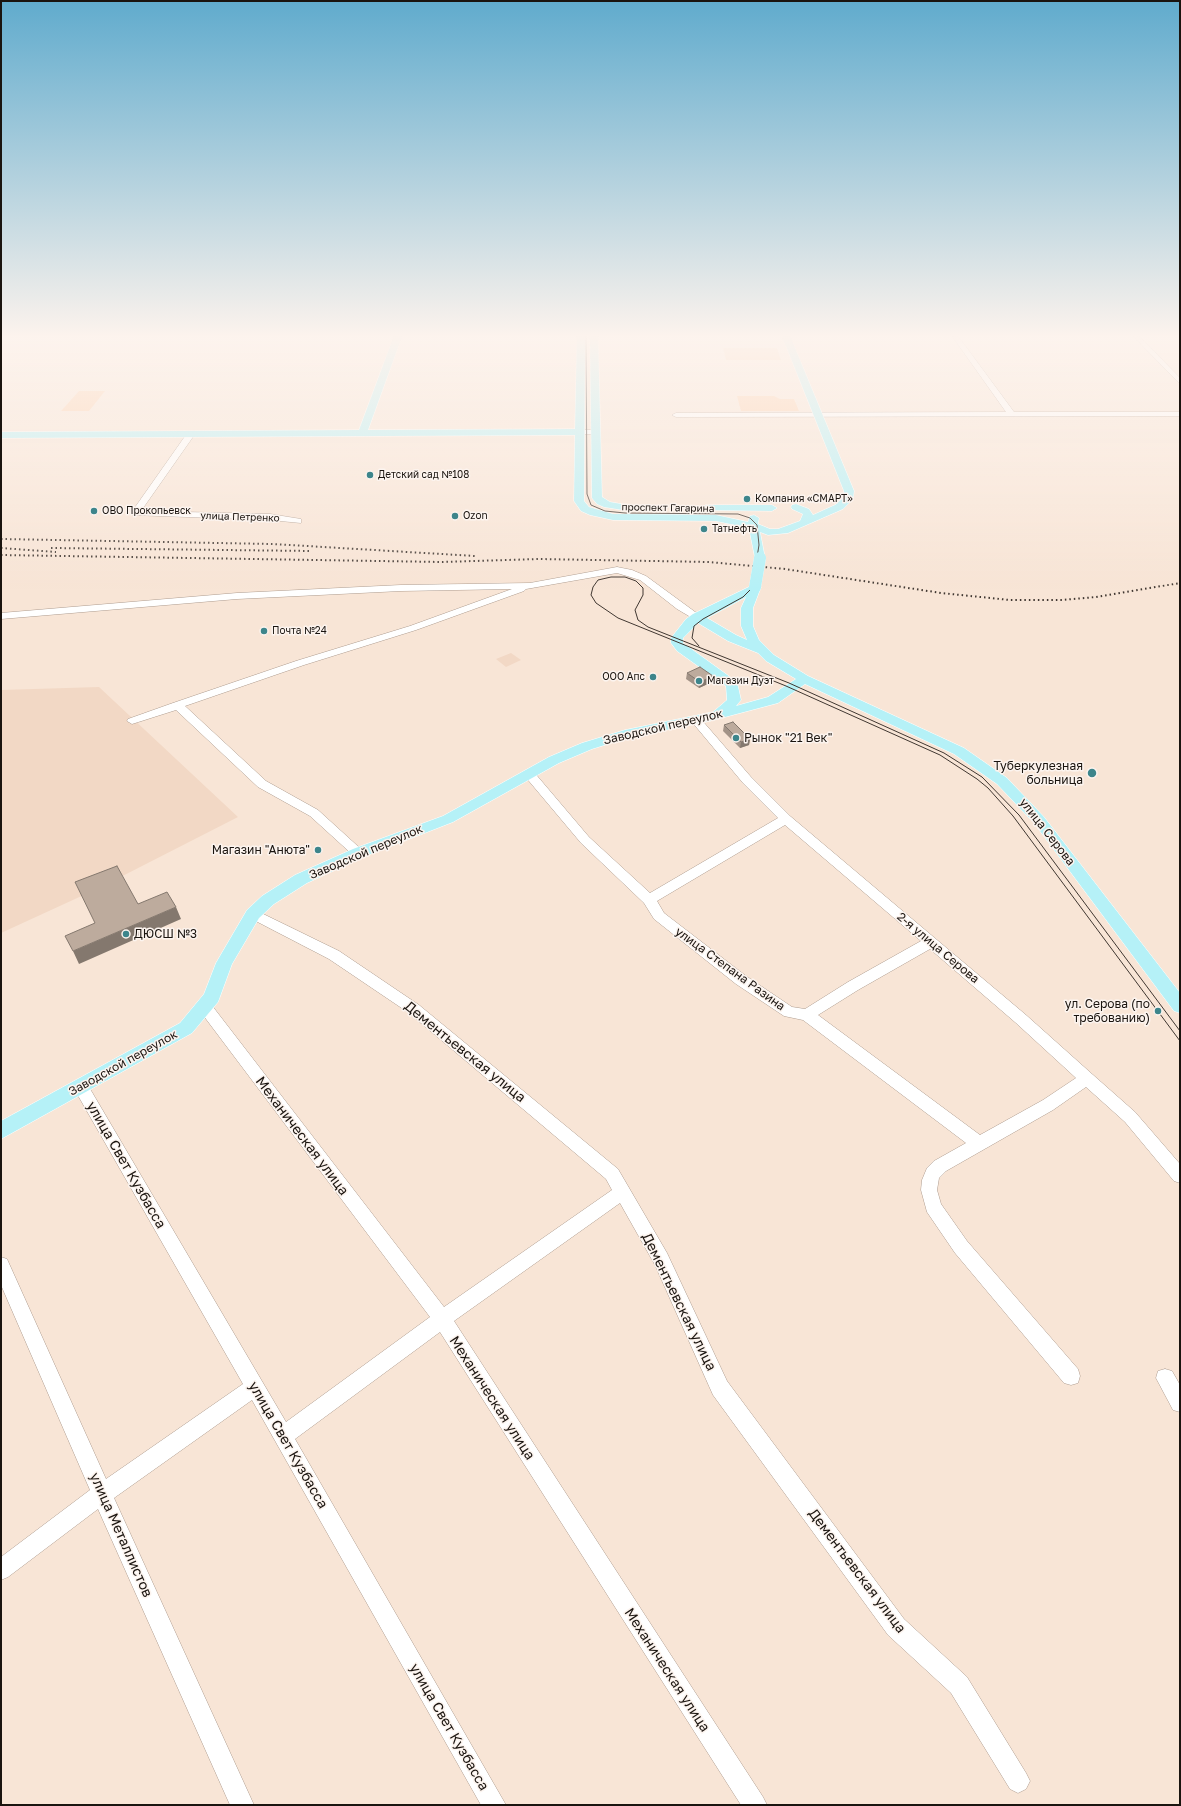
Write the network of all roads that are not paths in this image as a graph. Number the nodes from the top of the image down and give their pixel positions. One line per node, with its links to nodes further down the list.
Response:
1 (367, 420): 5 (main road)
2 (579, 420): 6 (main road)
3 (596, 420): 7 (main road, проспект Гагарина)
4 (820, 420): 10 (main road)
5 (363, 432): 6 (main road); 8 (main road)
6 (579, 432): 7 (street); 14 (main road, проспект Гагарина)
7 (596, 432): 11 (main road, проспект Гагарина)
8 (191, 434): 9 (main road); 12 (street, улица Петренко)
9 (1, 435)
10 (839, 507): 11 (main road, проспект Гагарина); 13 (main road)
11 (784, 508): 13 (main road); 14 (main road)
12 (298, 521)
13 (804, 523): 15 (main road)
14 (754, 526): 15 (main road, проспект Гагарина); 16 (main road)
15 (784, 531): 16 (main road)
16 (760, 558): 18 (main road, bridge)
17 (530, 586): 19 (street); 20 (street); 23 (street)
18 (755, 587): 20 (main road); 21 (main road)
19 (1, 616)
20 (697, 617): 21 (main road); 24 (main road)
21 (763, 651): 22 (main road, улица Серова)
22 (804, 679): 24 (main road, Заводской переулок); 33 (main road, улица Серова)
23 (177, 705): 26 (street); 29 (street)
24 (714, 716): 25 (main road, Заводской переулок)
25 (696, 720): 27 (main road, Заводской переулок); 28 (street, 2-я улица Серова)
26 (132, 721)
27 (529, 774): 29 (main road, Заводской переулок); 30 (street, улица Степана Разина)
28 (786, 819): 30 (street); 32 (street, 2-я улица Серова)
29 (358, 853): 31 (main road, Заводской переулок)
30 (649, 900): 35 (street, улица Степана Разина)
31 (253, 914): 34 (main road, Заводской переулок); 41 (street, Дементьевская улица)
32 (932, 942): 35 (street); 36 (street, 2-я улица Серова)
33 (1180, 1006)
34 (205, 1007): 37 (main road, Заводской переулок); 43 (street, Механическая улица)
35 (807, 1015): 39 (street, улица Степана Разина)
36 (1087, 1078): 39 (street); 40 (street, 2-я улица Серова)
37 (81, 1087): 38 (main road, Заводской переулок); 46 (street, улица Свет Кузбасса)
38 (1, 1130)
39 (979, 1144): 44 (street)
40 (1180, 1176)
41 (623, 1192): 43 (street); 51 (street, Дементьевская улица)
42 (1, 1265): 49 (street, улица Металлистов)
43 (442, 1319): 48 (street); 54 (street, Механическая улица)
44 (1071, 1376)
45 (1165, 1378): 47 (street)
46 (255, 1387): 48 (street, улица Свет Кузбасса); 49 (street)
47 (1180, 1403)
48 (284, 1436): 53 (street, улица Свет Кузбасса)
49 (102, 1494): 50 (street); 52 (street, улица Металлистов)
50 (1, 1570)
51 (1018, 1780)
52 (242, 1805)
53 (494, 1805)
54 (755, 1805)

